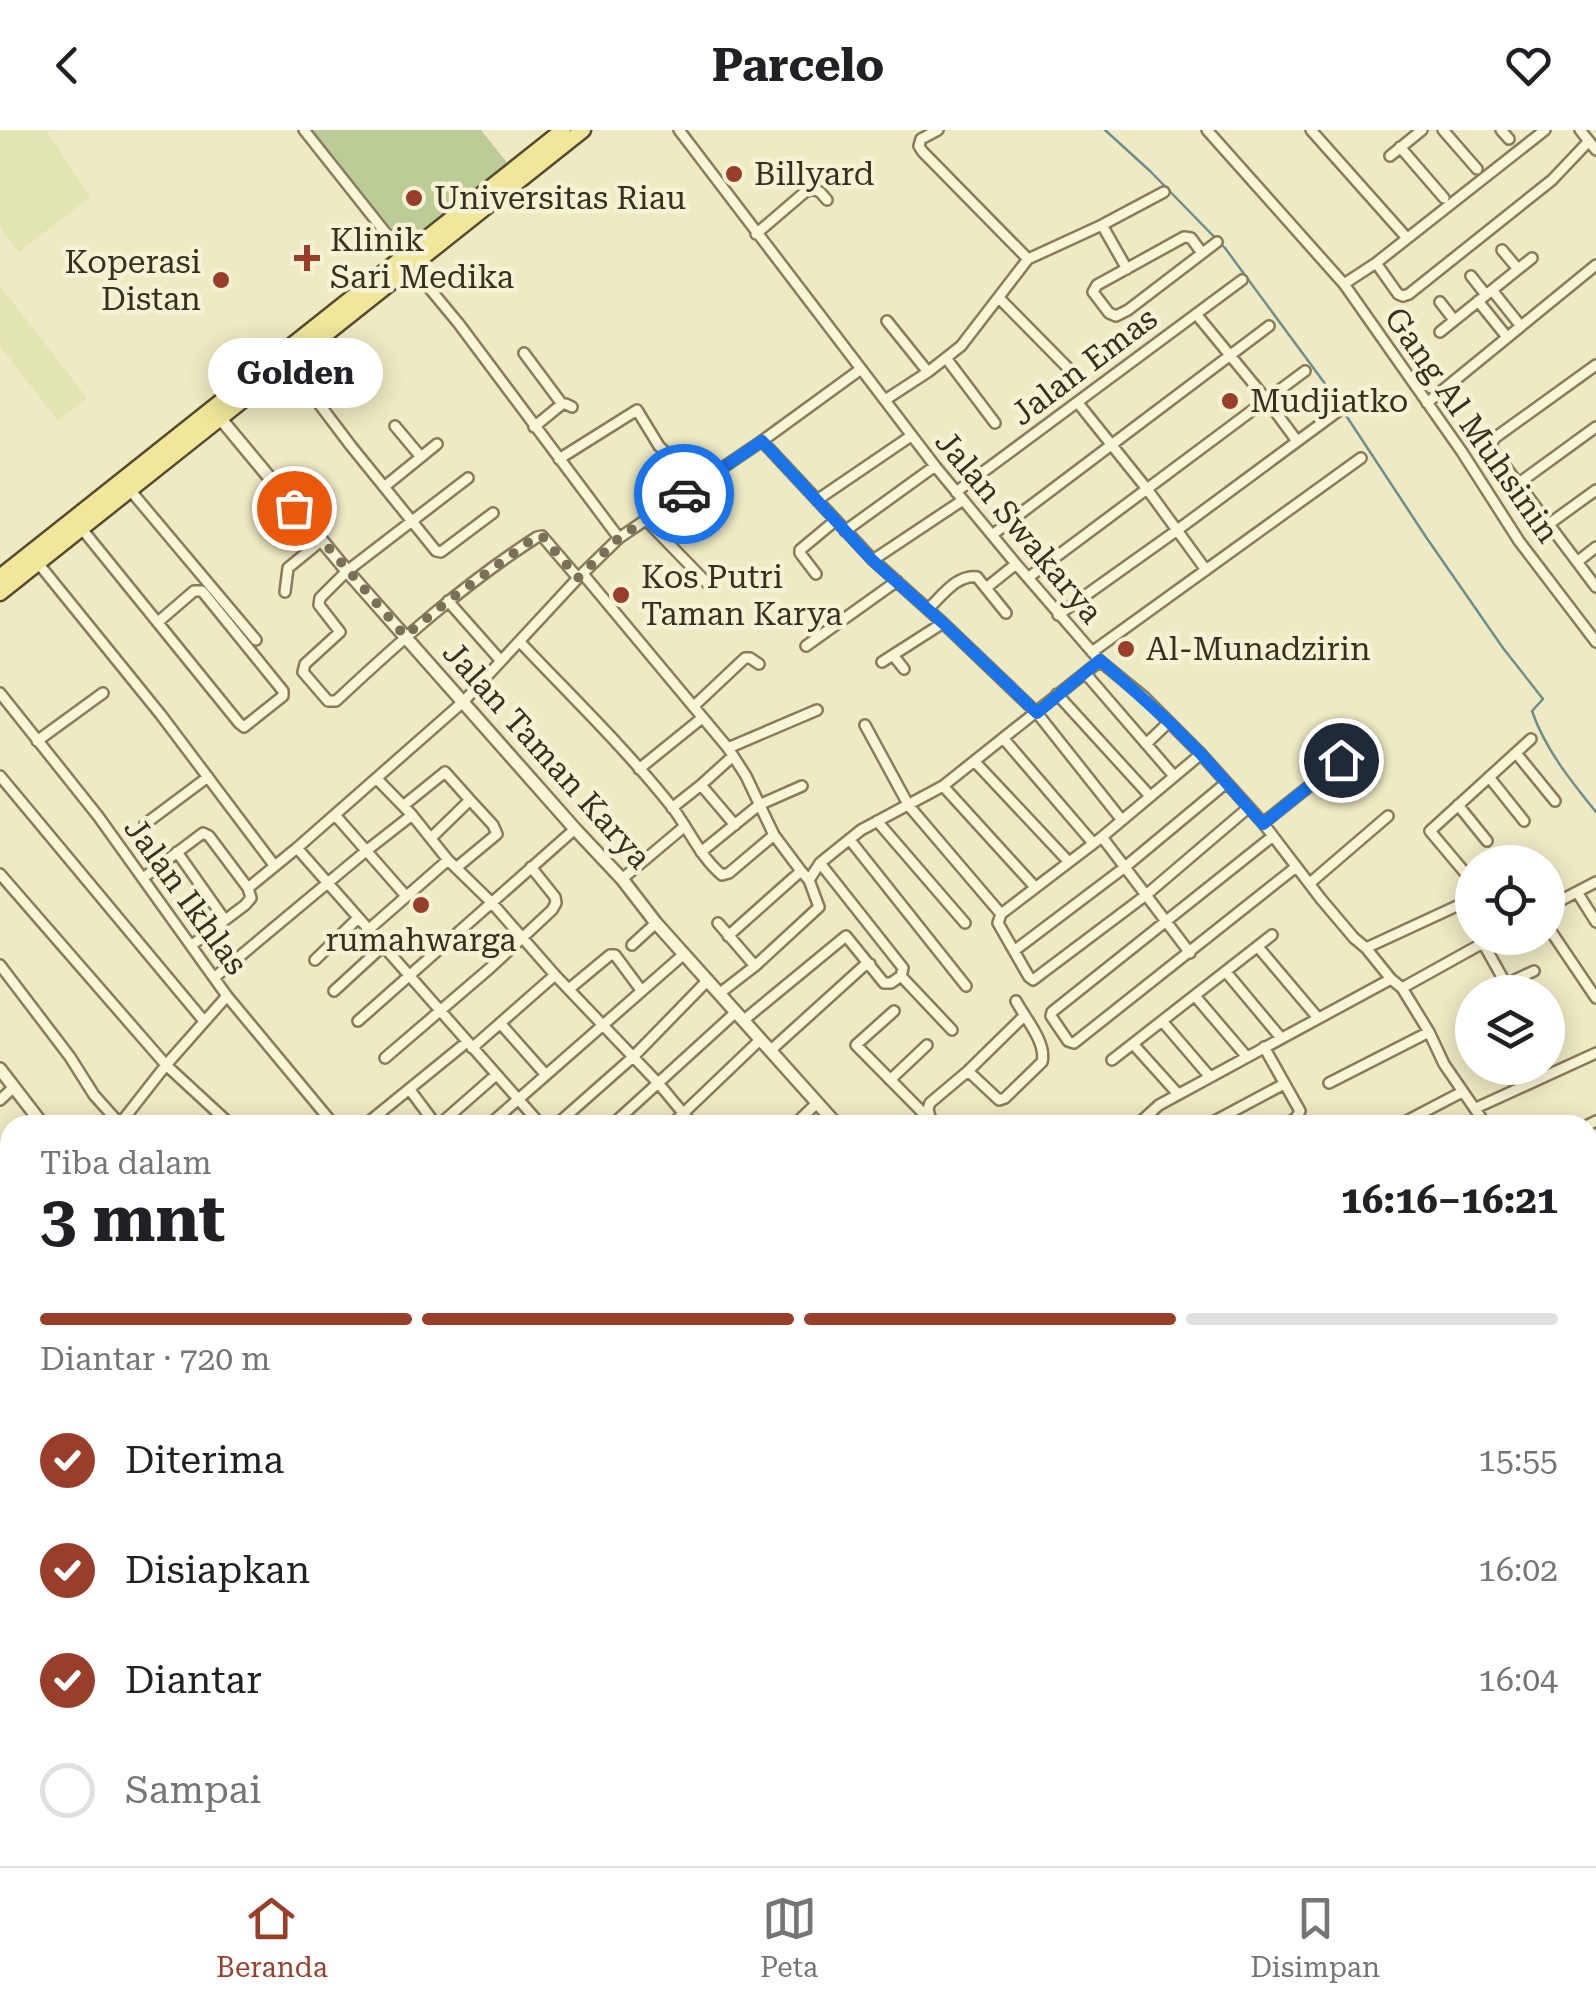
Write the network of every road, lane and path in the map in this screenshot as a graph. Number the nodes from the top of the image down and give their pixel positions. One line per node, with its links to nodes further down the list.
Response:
1 (304, 130): 30 (street)
2 (563, 130): 23 (main road)
3 (583, 130): 23 (main road)
4 (679, 130): 22 (street, Jalan Swakarya)
5 (938, 130): 29 (street)
6 (1207, 130): 37 (street, Gang Al Muhsinin)
7 (1311, 130): 24 (street)
8 (1422, 130): 15 (street)
9 (1442, 130): 17 (street)
10 (1501, 130): 13 (street)
11 (1545, 130): 24 (street)
12 (1580, 130): 14 (street)
13 (1509, 139)
14 (1592, 146): 31 (street)
15 (1400, 147): 16 (street); 19 (street)
16 (1390, 156)
17 (1477, 169)
18 (1164, 192): 21 (street)
19 (1444, 198)
20 (827, 200): 22 (street)
21 (1102, 225): 29 (street); 33 (street)
22 (756, 234): 55 (street, Jalan Swakarya)
23 (440, 235): 30 (main road)
24 (1407, 238): 31 (street)
25 (1217, 242): 27 (street)
26 (1502, 250): 34 (street)
27 (1202, 253): 33 (street); 33 (street)
28 (1532, 258): 34 (street)
29 (1028, 259): 39 (street)
30 (408, 261): 41 (main road); 66 (street)
31 (1376, 263): 37 (street)
32 (1596, 265): 46 (street)
33 (1128, 269)
34 (1518, 269): 38 (street)
35 (1471, 276): 38 (street)
36 (1242, 280): 42 (street, Jalan Emas)
37 (1344, 284): 61 (street, Gang Al Muhsinin)
38 (1485, 295): 43 (street); 46 (street); 48 (street)
39 (998, 298): 51 (street); 54 (street)
40 (1440, 302): 43 (street)
41 (344, 312): 52 (main road); 104 (main road)
42 (1196, 314): 50 (street); 60 (street, Jalan Emas)
43 (1454, 320): 47 (street)
44 (887, 321): 57 (street)
45 (1269, 326): 50 (street)
46 (1520, 326): 48 (street)
47 (1440, 332)
48 (1506, 336): 61 (street)
49 (524, 353): 66 (street)
50 (1230, 356): 58 (street); 72 (street)
51 (946, 358): 57 (street); 64 (street)
52 (289, 364): 63 (main road); 80 (street)
53 (1596, 365): 79 (street)
54 (1068, 368)
55 (862, 369): 59 (street, Jalan Swakarya); 69 (street)
56 (1305, 370): 58 (street)
57 (928, 372): 59 (street)
58 (1266, 399): 70 (street); 81 (street)
59 (885, 400): 68 (street, Jalan Swakarya)
60 (1078, 402): 72 (street); 84 (street, Jalan Emas)
61 (1427, 403): 123 (street, Gang Al Muhsinin)
62 (1337, 412): 70 (street)
63 (220, 418): 82 (main road); 96 (street, Jalan Taman Karya)
64 (996, 422)
65 (395, 426): 73 (street)
66 (534, 427): 75 (street)
67 (1596, 427): 79 (street)
68 (911, 436): 77 (street, Jalan Swakarya); 85 (street)
69 (762, 441): 85 (street); 87 (street)
70 (1297, 442): 93 (street)
71 (438, 444): 73 (street)
72 (1111, 446): 81 (street); 94 (street)
73 (421, 458): 80 (street)
74 (1362, 458): 102 (street)
75 (560, 459): 76 (street); 95 (street)
76 (674, 460)
77 (935, 466): 84 (street, Jalan Swakarya); 92 (street)
78 (468, 478): 90 (street)
79 (1518, 483): 89 (street)
80 (384, 487): 90 (street)
81 (1146, 489): 93 (street); 107 (street)
82 (130, 490): 91 (main road); 124 (street)
83 (1596, 490): 89 (street)
84 (960, 496): 94 (street, Jalan Swakarya); 98 (street, Jalan Emas)
85 (817, 500): 88 (street)
86 (493, 513): 90 (street)
87 (646, 520): 95 (street); 110 (street)
88 (836, 520): 92 (street); 105 (street)
89 (1549, 524): 99 (street)
90 (408, 525): 103 (street)
91 (82, 528): 100 (main road); 119 (street)
92 (846, 531): 98 (street)
93 (1176, 531): 102 (street); 118 (street)
94 (992, 535): 101 (street, Jalan Swakarya)
95 (619, 538): 106 (street)
96 (322, 540): 103 (street, Jalan Taman Karya); 113 (street)
97 (1596, 547): 99 (street)
98 (872, 560): 109 (street)
99 (1577, 562): 111 (street)
100 (38, 564): 104 (main road); 156 (street)
101 (1016, 564): 107 (street, Jalan Swakarya); 112 (street)
102 (1206, 570): 127 (street)
103 (347, 571): 121 (street, Jalan Taman Karya); 121 (street)
104 (17, 572): 108 (main road); 114 (main road)
105 (816, 574)
106 (580, 576): 115 (street); 122 (street); 138 (street)
107 (1029, 577): 118 (street, Jalan Swakarya)
108 (0, 578)
109 (897, 581): 116 (street); 125 (street)
110 (708, 584)
111 (1596, 587)
112 (986, 588): 116 (street); 117 (street)
113 (285, 592)
114 (0, 593)
115 (448, 601): 121 (street); 128 (street)
116 (928, 609): 120 (street)
117 (1006, 612)
118 (1058, 615): 127 (street, Jalan Swakarya)
119 (158, 622): 124 (street); 124 (street)
120 (943, 623): 126 (street); 140 (street)
121 (405, 636): 136 (street, Jalan Taman Karya)
122 (520, 642): 128 (street); 153 (street)
123 (1596, 642)
124 (253, 644)
125 (806, 646)
126 (894, 655): 129 (street); 131 (street)
127 (1096, 656): 132 (street); 142 (street, Jalan Swakarya)
128 (501, 661): 136 (street)
129 (882, 662)
130 (759, 664): 138 (street)
131 (904, 669)
132 (1084, 673): 135 (street); 147 (street)
133 (0, 693): 137 (street, Jalan Ikhlas)
134 (103, 693): 146 (street)
135 (1058, 694): 140 (street); 163 (street)
136 (464, 702): 158 (street); 182 (street, Jalan Taman Karya)
137 (4, 706): 146 (street, Jalan Ikhlas)
138 (694, 706): 141 (street)
139 (817, 710): 148 (street)
140 (1037, 713): 144 (street); 175 (street)
141 (702, 718): 148 (street); 153 (street)
142 (1169, 722): 147 (street); 150 (street, Jalan Swakarya)
143 (865, 725): 169 (street)
144 (1003, 738): 152 (street); 187 (street)
145 (1531, 739): 149 (street)
146 (37, 741): 203 (street, Jalan Ikhlas)
147 (1146, 744): 155 (street)
148 (730, 752): 160 (street); 168 (street)
149 (1516, 753): 157 (street); 165 (street)
150 (1201, 754): 155 (street); 159 (street, Jalan Swakarya)
151 (1341, 760): 179 (street)
152 (975, 762): 162 (street); 193 (street)
153 (639, 769): 170 (street)
154 (0, 776): 266 (street)
155 (1174, 776): 163 (street)
156 (208, 777): 178 (street); 197 (street)
157 (1489, 777): 166 (street); 176 (street)
158 (377, 778): 167 (street); 173 (street)
159 (1226, 783): 171 (street, Jalan Swakarya); 199 (street)
160 (701, 785): 170 (street); 180 (street)
161 (802, 786): 168 (street)
162 (943, 786): 169 (street); 208 (street)
163 (1150, 796): 175 (street)
164 (470, 800): 167 (street); 185 (street); 196 (street)
165 (1555, 801)
166 (1458, 805): 188 (street); 194 (street)
167 (403, 806): 172 (street)
168 (759, 806): 180 (street); 183 (street)
169 (909, 806): 177 (street); 216 (street)
170 (672, 808): 181 (street)
171 (1248, 808): 179 (street, Jalan Swakarya); 211 (street)
172 (412, 815): 185 (street); 190 (street)
173 (335, 816): 189 (street); 190 (street)
174 (1388, 816): 207 (street)
175 (1121, 819): 187 (street)
176 (1524, 821)
177 (877, 822): 186 (street); 219 (street)
178 (144, 824)
179 (1263, 824): 184 (street, Jalan Swakarya)
180 (734, 825): 192 (street)
181 (685, 826): 192 (street); 204 (street)
182 (575, 829): 200 (street); 204 (street, Jalan Taman Karya)
183 (774, 835): 192 (street); 202 (street)
184 (1273, 836): 198 (street, Jalan Swakarya); 220 (street)
185 (431, 838): 196 (street)
186 (850, 840): 195 (street); 251 (street)
187 (1098, 840): 193 (street); 199 (street)
188 (1487, 841)
189 (297, 848): 197 (street); 206 (street)
190 (366, 850): 206 (street); 212 (street)
191 (176, 852): 203 (street); 209 (street); 218 (street)
192 (701, 852)
193 (1068, 861): 208 (street)
194 (1455, 861)
195 (820, 863): 202 (street); 242 (street)
196 (452, 864): 212 (street); 214 (street)
197 (274, 865): 209 (street)
198 (1296, 866): 207 (street, Jalan Swakarya); 234 (street)
199 (1125, 867): 211 (street); 233 (street)
200 (530, 868): 214 (street); 227 (street)
201 (0, 874): 285 (street)
202 (805, 876): 225 (street); 241 (street)
203 (143, 878): 228 (street, Jalan Ikhlas)
204 (622, 879): 222 (street, Jalan Taman Karya)
205 (1596, 882): 210 (street)
206 (328, 884): 217 (street); 248 (street)
207 (1310, 884): 232 (street, Jalan Swakarya)
208 (1036, 887): 216 (street)
209 (248, 888): 218 (street)
210 (1577, 892): 213 (street); 221 (street)
211 (1146, 895): 220 (street); 233 (street)
212 (406, 896): 224 (street)
213 (1565, 898)
214 (492, 903): 227 (street); 247 (street)
215 (1455, 906): 232 (street)
216 (1000, 914): 233 (street)
217 (358, 918): 224 (street); 238 (street)
218 (225, 920): 228 (street)
219 (965, 922)
220 (1167, 922): 234 (street); 234 (street)
221 (1596, 922)
222 (656, 923): 230 (street); 236 (street, Jalan Taman Karya)
223 (718, 923): 225 (street)
224 (368, 930): 229 (street)
225 (728, 936): 241 (street)
226 (1272, 936): 231 (street)
227 (523, 938): 245 (street); 261 (street)
228 (192, 945): 248 (street, Jalan Ikhlas)
229 (383, 946): 247 (street); 255 (street)
230 (632, 946)
231 (1258, 947): 243 (street); 265 (street)
232 (1366, 948): 249 (street, Jalan Swakarya)
233 (1014, 951)
234 (1190, 952)
235 (1565, 952): 259 (street)
236 (684, 954): 250 (street, Jalan Taman Karya); 254 (street)
237 (1461, 955): 252 (street)
238 (315, 960)
239 (870, 964): 242 (street); 263 (street); 279 (street)
240 (0, 965): 305 (street)
241 (756, 966): 256 (street)
242 (902, 972): 271 (street)
243 (1226, 972): 258 (street); 273 (street)
244 (1534, 972): 246 (street)
245 (555, 975): 253 (street); 269 (street)
246 (1527, 975)
247 (410, 976): 261 (street); 267 (street)
248 (215, 977): 257 (street, Jalan Ikhlas)
249 (1390, 979): 252 (street, Jalan Swakarya); 265 (street)
250 (708, 980): 256 (street, Jalan Taman Karya); 281 (street)
251 (966, 986)
252 (1402, 988): 272 (street, Jalan Swakarya)
253 (569, 990): 254 (street); 270 (street)
254 (642, 990): 270 (street)
255 (334, 991)
256 (720, 993): 263 (street, Jalan Taman Karya)
257 (227, 996): 266 (street); 308 (street, Jalan Ikhlas)
258 (1195, 996): 268 (street); 282 (street)
259 (1596, 998)
260 (1016, 1001): 264 (street)
261 (440, 1010): 276 (street); 283 (street)
262 (894, 1011): 291 (street)
263 (740, 1016): 274 (street, Jalan Taman Karya); 293 (street)
264 (1024, 1016): 287 (street); 287 (street)
265 (1318, 1018): 273 (street)
266 (204, 1021): 285 (street)
267 (358, 1021)
268 (1162, 1021): 275 (street); 290 (street)
269 (500, 1023): 276 (street); 288 (street)
270 (602, 1025): 281 (street); 288 (street)
271 (952, 1030)
272 (1429, 1032): 292 (street); 297 (street, Jalan Swakarya)
273 (1281, 1038): 278 (street)
274 (761, 1039): 279 (street, Jalan Taman Karya); 303 (street)
275 (1133, 1044): 284 (street); 298 (street)
276 (469, 1045): 289 (street); 296 (street)
277 (927, 1046): 291 (street)
278 (1264, 1047): 282 (street); 294 (street)
279 (771, 1050): 301 (street, Jalan Taman Karya)
280 (1596, 1053): 302 (street)
281 (634, 1056): 293 (street); 314 (street)
282 (1247, 1057): 290 (street)
283 (385, 1058)
284 (1112, 1060)
285 (166, 1066): 306 (street); 307 (street)
286 (0, 1069): 295 (street)
287 (968, 1072): 319 (street)
288 (546, 1074): 299 (street)
289 (496, 1075): 299 (street); 311 (street)
290 (1210, 1077): 298 (street)
291 (890, 1080): 318 (street)
292 (1328, 1083)
293 (658, 1084): 303 (street); 315 (street)
294 (1284, 1084): 321 (street); 322 (street)
295 (14, 1087): 300 (street); 304 (street)
296 (410, 1090): 309 (street); 310 (street)
297 (1462, 1092): 302 (street, Jalan Swakarya); 323 (street)
298 (1178, 1094): 320 (street)
299 (518, 1099): 312 (street); 313 (street)
300 (0, 1100)
301 (817, 1103): 316 (street); 317 (street, Jalan Taman Karya)
302 (1476, 1108): 324 (street, Jalan Swakarya)
303 (684, 1114)
304 (35, 1115)
305 (116, 1115)
306 (130, 1115)
307 (220, 1115)
308 (323, 1115)
309 (378, 1115)
310 (430, 1115)
311 (450, 1115)
312 (500, 1115)
313 (532, 1115)
314 (567, 1115)
315 (623, 1115)
316 (804, 1115)
317 (828, 1115)
318 (923, 1115)
319 (930, 1115)
320 (1148, 1115)
321 (1226, 1115)
322 (1298, 1115)
323 (1419, 1115)
324 (1480, 1115)

